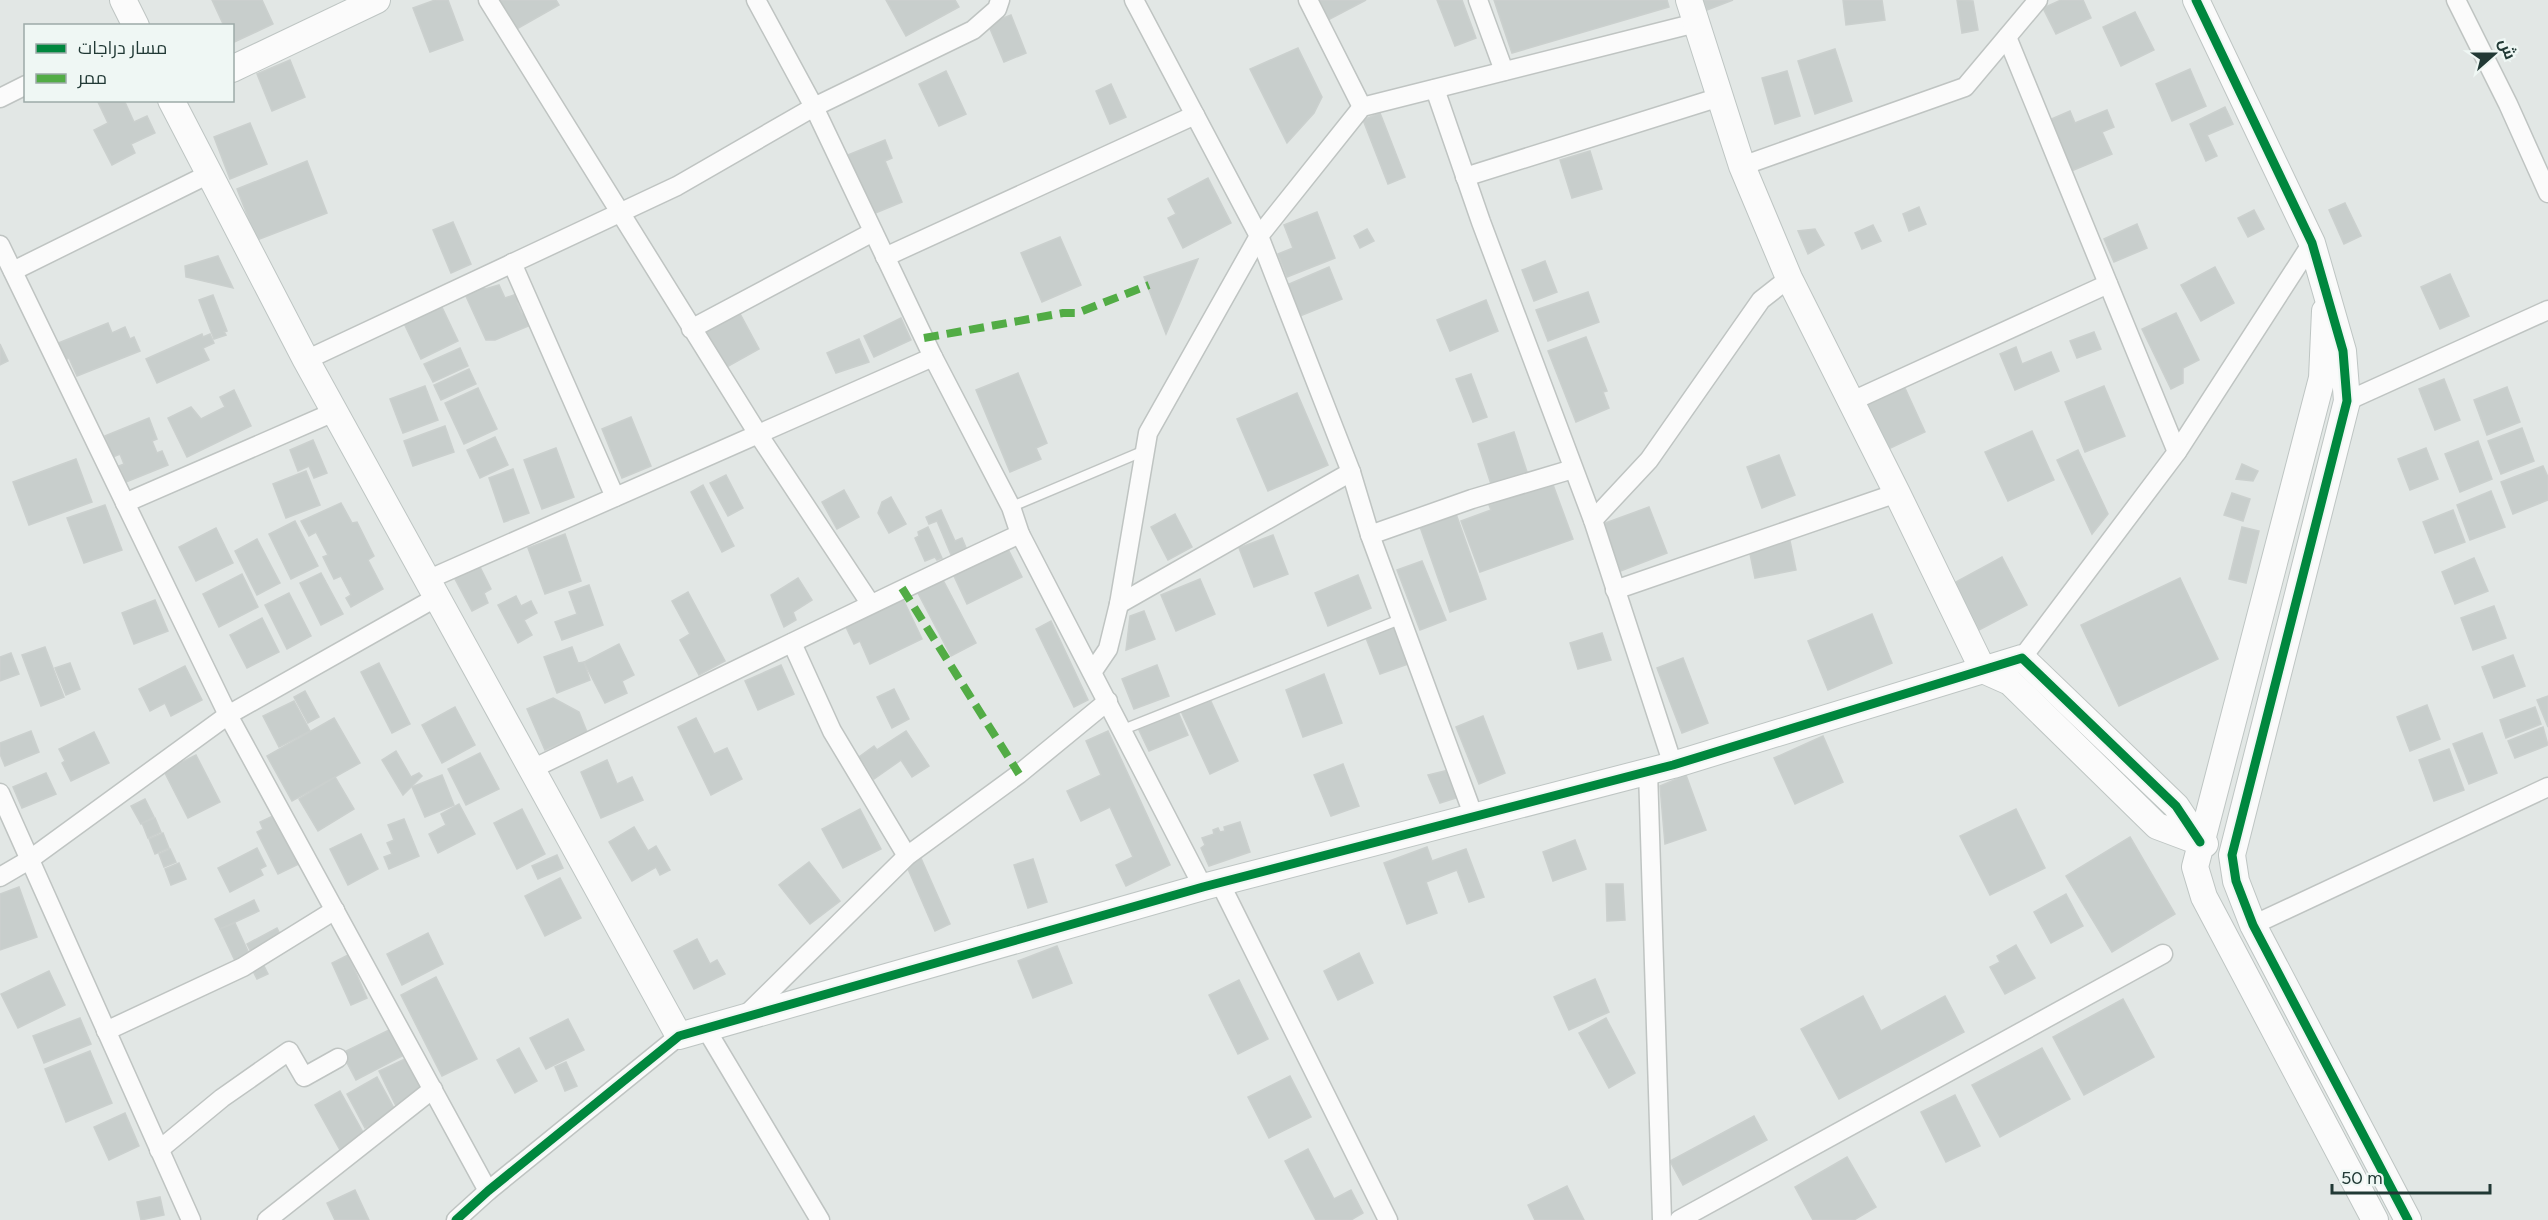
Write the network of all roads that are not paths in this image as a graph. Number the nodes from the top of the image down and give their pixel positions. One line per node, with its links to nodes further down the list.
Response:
1 (123, 0): 13 (street)
2 (377, 0): 15 (street)
3 (488, 0): 29 (street)
4 (756, 0): 22 (street)
5 (1000, 0): 22 (street)
6 (1134, 0): 24 (street)
7 (1308, 0): 23 (street)
8 (1478, 0): 16 (street)
9 (2038, 0): 14 (street)
10 (2196, 0): 32 (street)
11 (2456, 0): 28 (street)
12 (1693, 11): 16 (street); 19 (street)
13 (135, 24)
14 (2007, 37): 25 (street); 38 (street)
15 (234, 68)
16 (1504, 71): 18 (street)
17 (24, 87): 20 (street)
18 (1435, 89): 23 (street); 27 (street)
19 (1720, 97): 25 (street); 27 (street)
20 (0, 98)
21 (172, 102): 26 (street)
22 (814, 107): 29 (street); 30 (street)
23 (1362, 107): 31 (street)
24 (1195, 115): 31 (street); 34 (street)
25 (1742, 166): 37 (street)
26 (209, 174): 36 (street); 43 (street)
27 (1465, 177): 50 (street)
28 (2548, 193)
29 (619, 213): 35 (street); 41 (street)
30 (873, 232): 34 (street); 41 (street)
31 (1258, 236): 48 (street); 51 (street)
32 (2312, 243): 39 (street); 49 (street)
33 (0, 245): 36 (street)
34 (885, 257): 42 (street)
35 (513, 263): 43 (street); 53 (street)
36 (13, 271): 54 (street)
37 (1789, 279): 45 (street); 56 (street)
38 (2108, 284): 45 (street); 49 (street)
39 (2326, 290): 44 (street); 77 (street)
40 (2548, 310): 44 (street)
41 (691, 329): 47 (street)
42 (933, 357): 47 (street); 55 (street)
43 (306, 360): 46 (street)
44 (2347, 401): 78 (street)
45 (1850, 402): 52 (street)
46 (334, 412): 54 (street); 59 (street)
47 (758, 434): 53 (street); 61 (street)
48 (1146, 450): 55 (lane); 62 (street)
49 (2177, 452): 65 (street)
50 (1573, 469): 56 (street); 58 (street)
51 (1351, 472): 58 (street); 62 (street)
52 (1897, 493): 60 (street); 66 (street)
53 (615, 497): 59 (street)
54 (125, 503): 69 (street)
55 (1011, 507): 57 (street)
56 (1593, 520): 60 (street)
57 (1020, 534): 61 (street); 67 (street)
58 (1370, 535): 63 (street)
59 (432, 588): 69 (street); 72 (street)
60 (1616, 590): 71 (street)
61 (870, 603): 64 (street)
62 (1119, 604): 67 (street)
63 (1401, 619): 70 (lane); 76 (street)
64 (792, 643): 72 (street); 79 (street)
65 (2022, 658): 66 (street); 77 (street)
66 (1983, 670): 71 (street); 77 (street)
67 (1093, 671): 68 (street)
68 (1107, 701): 70 (street); 79 (street)
69 (228, 715): 80 (street); 83 (street)
70 (1122, 730): 82 (street)
71 (1673, 765): 73 (street)
72 (531, 769): 89 (street)
73 (1648, 771): 76 (street); 99 (street)
74 (2548, 787): 84 (street)
75 (0, 793): 80 (street)
76 (1474, 816): 82 (street)
77 (2200, 842): 78 (street); 101 (street)
78 (2232, 855): 84 (street)
79 (907, 856): 86 (street)
80 (29, 860): 81 (street); 88 (street)
81 (0, 877)
82 (1211, 885): 86 (street); 98 (street)
83 (334, 910): 88 (street); 91 (street)
84 (2253, 925): 102 (street)
85 (2163, 954): 100 (street)
86 (743, 1018): 87 (street)
87 (706, 1029): 89 (street); 97 (street)
88 (106, 1031): 92 (street)
89 (679, 1036): 93 (street)
90 (338, 1058): 92 (street)
91 (433, 1089): 93 (street); 95 (street)
92 (159, 1150): 94 (street)
93 (488, 1191): 96 (street)
94 (191, 1220)
95 (267, 1220)
96 (456, 1220)
97 (820, 1220)
98 (1388, 1220)
99 (1662, 1220)
100 (1678, 1220)
101 (2375, 1220)
102 (2408, 1220)

